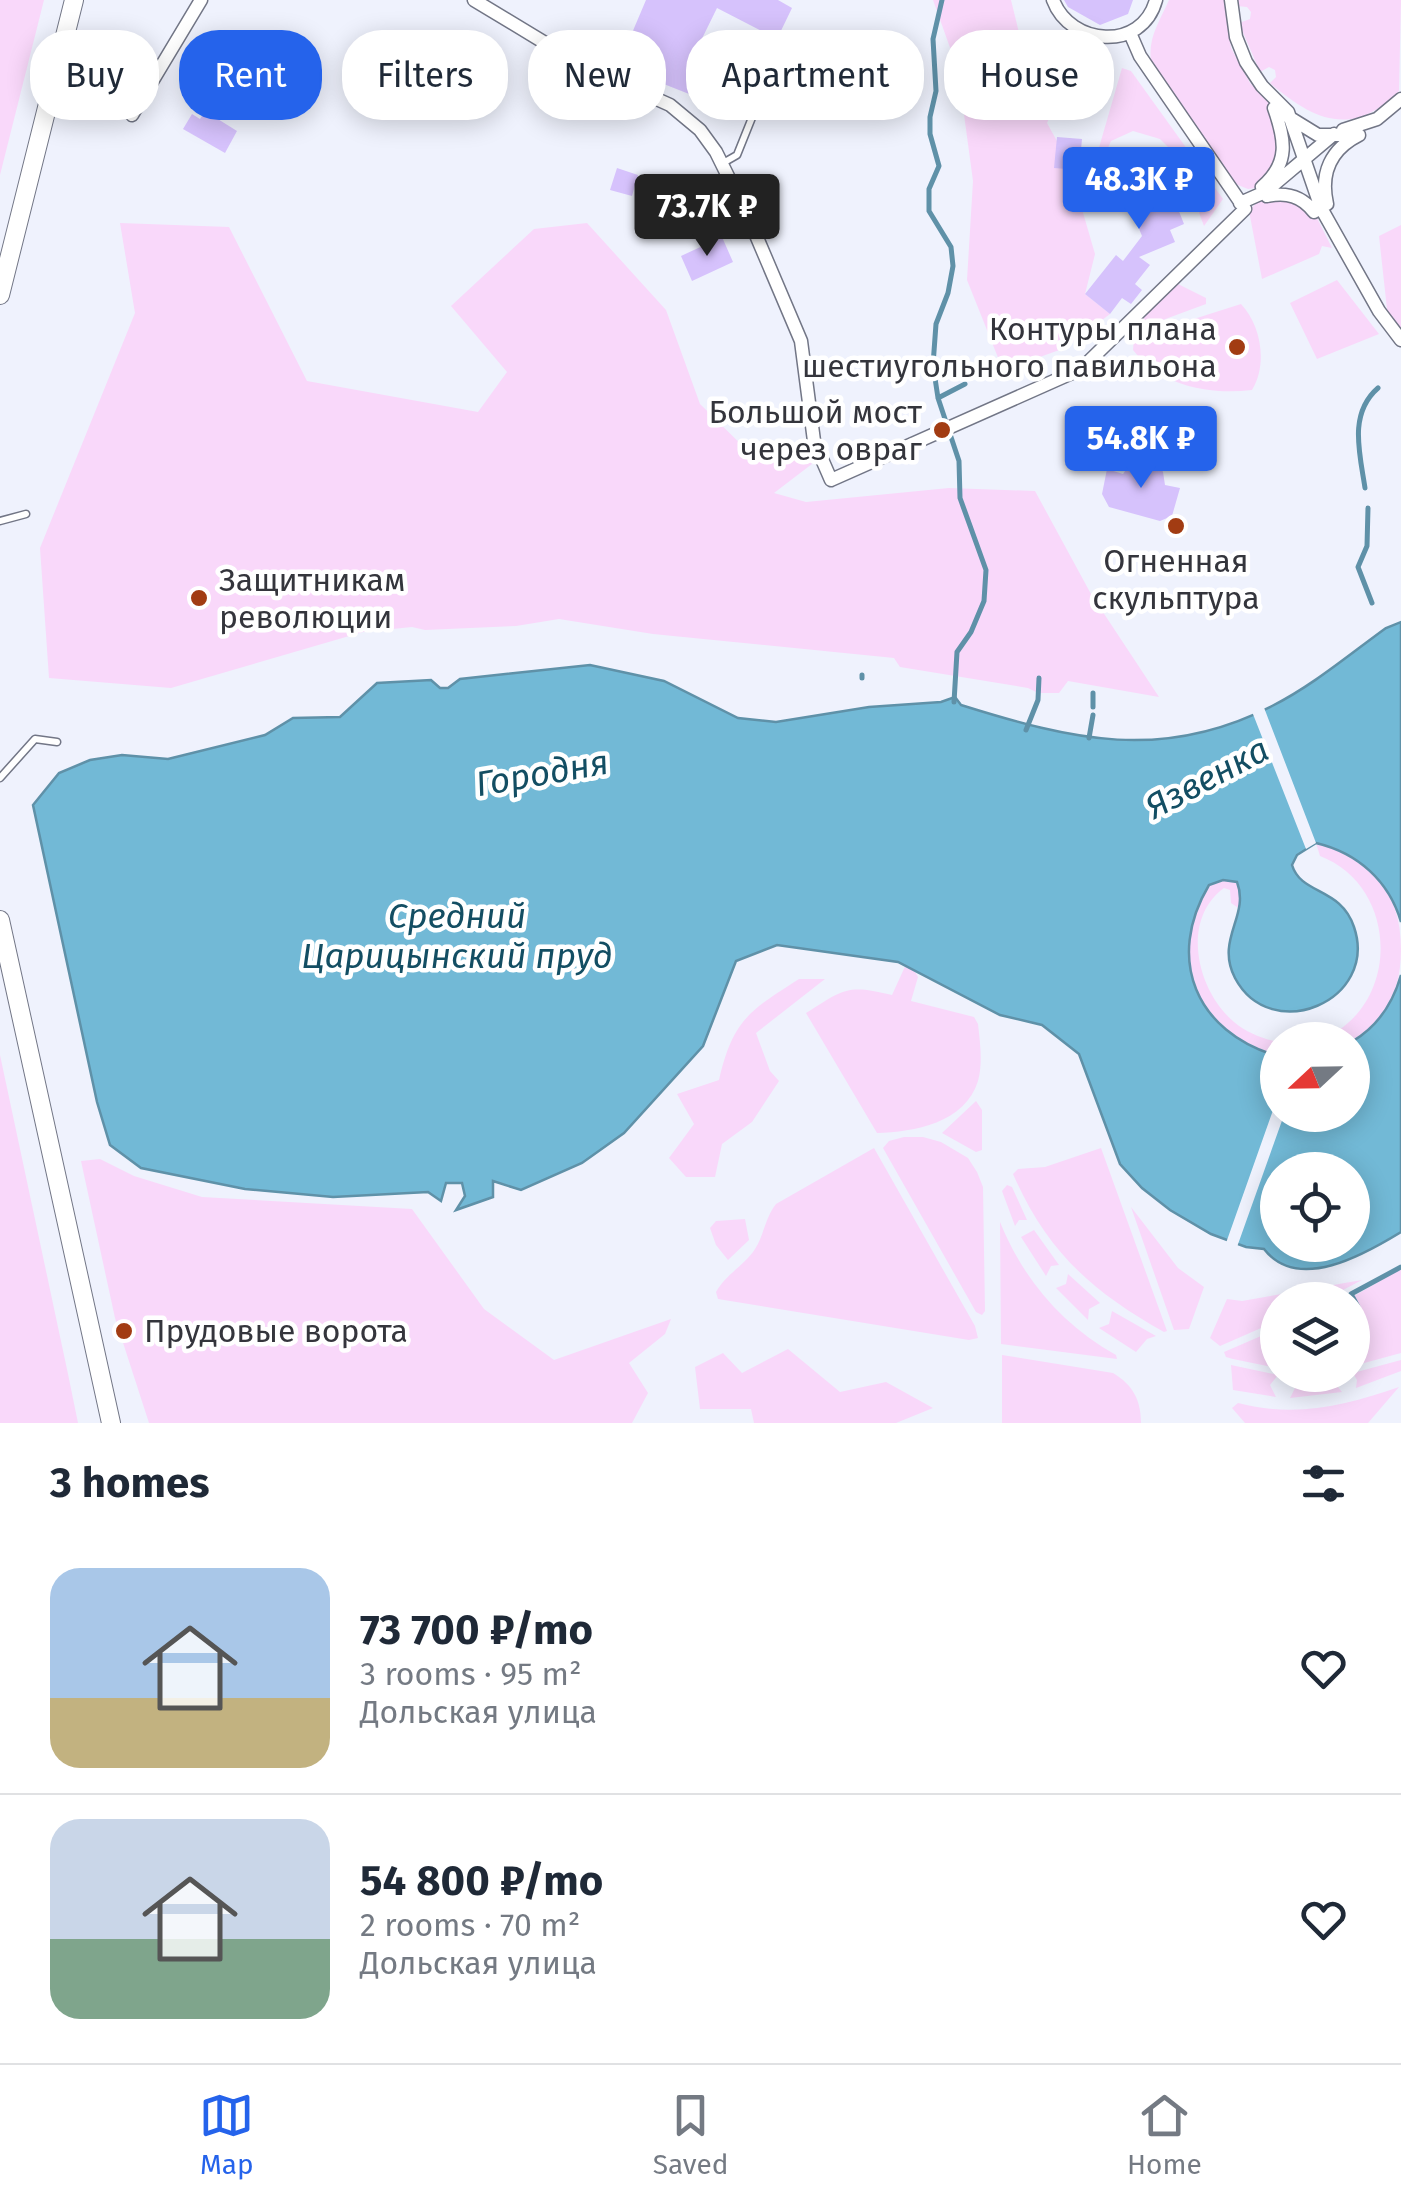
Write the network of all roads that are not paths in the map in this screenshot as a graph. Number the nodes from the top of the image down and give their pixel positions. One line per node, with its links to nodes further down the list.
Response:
1 (74, 0): 18 (main road)
2 (200, 0): 8 (street)
3 (474, 0): 14 (street)
4 (1053, 0): 7 (street)
5 (1156, 0): 7 (street)
6 (1232, 0): 10 (street)
7 (1130, 33): 16 (street)
8 (159, 69)
9 (1401, 99): 12 (street)
10 (1290, 116): 12 (street); 13 (street); 15 (street)
11 (750, 120): 14 (lane)
12 (1334, 134): 13 (street); 17 (street)
13 (1304, 158): 15 (street); 17 (street)
14 (722, 164): 16 (street)
15 (1266, 192): 16 (street); 17 (street)
16 (1240, 203)
17 (1321, 208): 19 (street)
18 (0, 296)
19 (1401, 340)
20 (26, 514): 21 (lane)
21 (0, 520)
22 (58, 742): 23 (lane)
23 (0, 778)
24 (0, 920): 25 (main road)
25 (110, 1423)

